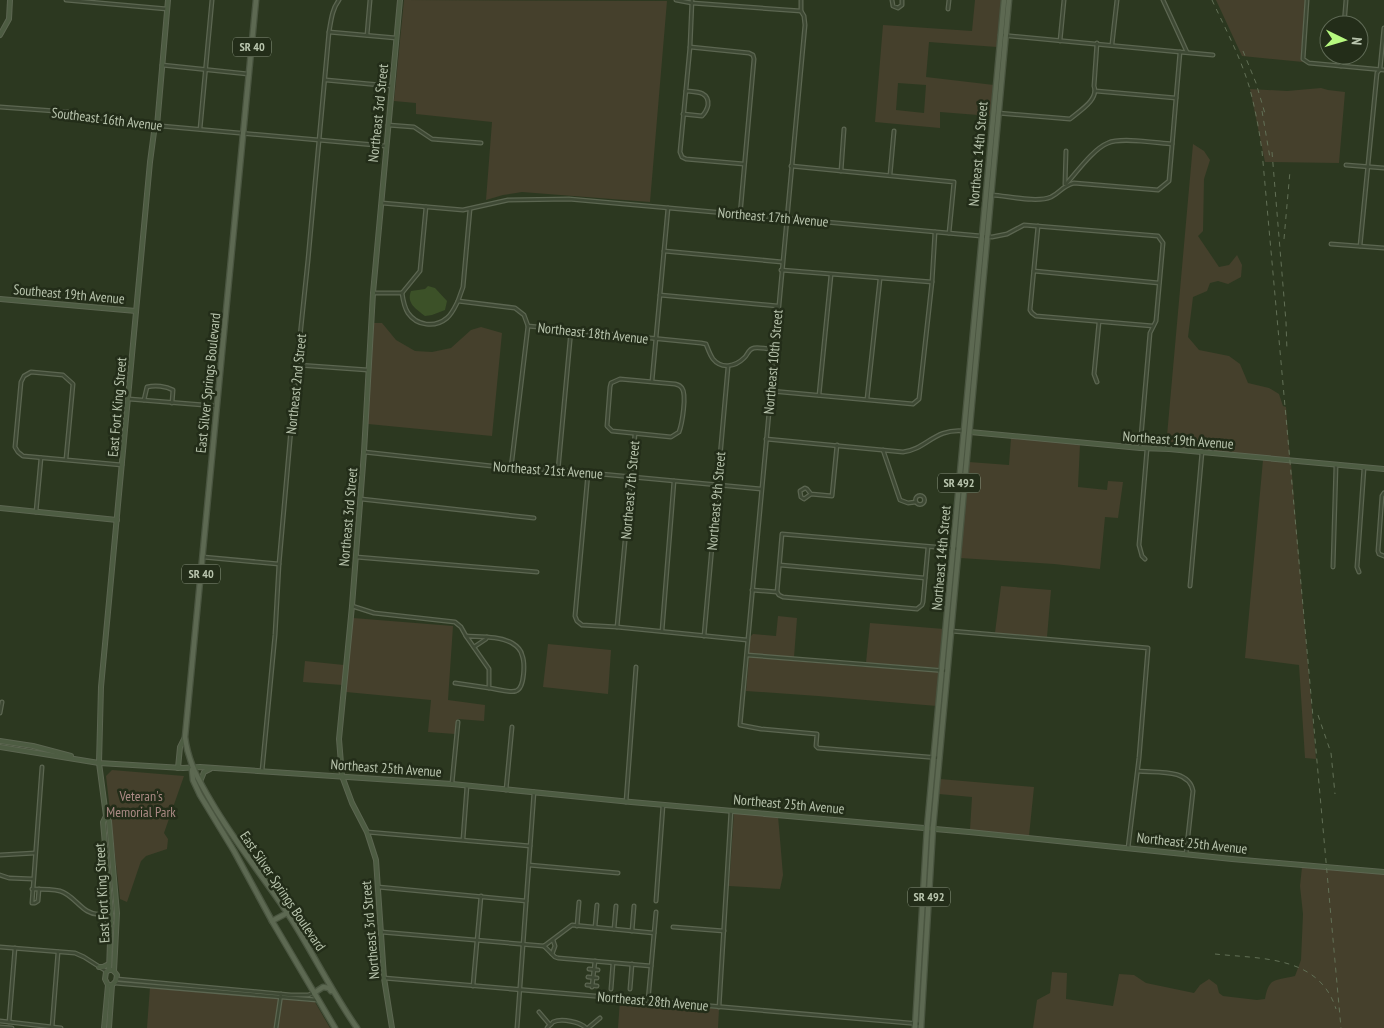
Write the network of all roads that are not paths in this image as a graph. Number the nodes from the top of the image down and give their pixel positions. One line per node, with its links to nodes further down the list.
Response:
1 (10, 0): 29 (street)
2 (66, 0): 21 (street)
3 (168, 0): 23 (street, East Fort King Street)
4 (212, 0): 42 (street)
5 (256, 0): 44 (main road, East Silver Springs Boulevard / SR 40)
6 (339, 0): 28 (street, Northeast 2nd Street)
7 (370, 0): 30 (street)
8 (400, 0): 32 (street, Northeast 3rd Street)
9 (676, 0): 22 (street)
10 (801, 0): 25 (street, Northeast 10th Street)
11 (892, 0): 12 (street)
12 (902, 0)
13 (949, 0): 24 (street)
14 (1004, 0): 31 (main road, Northeast 14th Street / SR 492)
15 (1010, 0): 31 (main road, Northeast 14th Street / SR 492)
16 (1064, 0): 33 (street)
17 (1117, 0): 35 (street)
18 (1163, 0): 38 (street)
19 (1307, 0): 41 (street)
20 (1346, 0): 26 (street)
21 (86, 1): 23 (street)
22 (692, 2): 25 (street); 36 (street)
23 (167, 8): 40 (street, East Fort King Street)
24 (948, 9)
25 (800, 11): 66 (street, Northeast 10th Street)
26 (1345, 15)
27 (1384, 28): 43 (street)
28 (329, 32): 30 (street); 45 (street, Northeast 2nd Street)
29 (0, 35)
30 (367, 36): 32 (street)
31 (1003, 36): 33 (street); 51 (main road, Northeast 14th Street / SR 492)
32 (396, 38): 46 (street, Northeast 3rd Street)
33 (1060, 41): 34 (street)
34 (1097, 44): 35 (street); 48 (street)
35 (1112, 44): 37 (street)
36 (690, 47): 47 (street); 64 (street)
37 (1180, 52): 38 (street); 49 (street)
38 (1187, 52): 39 (street)
39 (1213, 55)
40 (162, 65): 42 (street); 54 (street, East Fort King Street)
41 (1340, 66): 43 (street)
42 (206, 69): 44 (street); 55 (street)
43 (1382, 70): 67 (street)
44 (250, 74): 58 (main road, East Silver Springs Boulevard / SR 40)
45 (326, 80): 46 (street); 59 (street, Northeast 2nd Street)
46 (392, 86): 53 (street, Northeast 3rd Street)
47 (686, 91): 52 (street); 52 (street)
48 (1096, 91): 49 (street); 51 (street)
49 (1176, 98): 61 (street)
50 (0, 107): 54 (street, Southeast 16th Avenue)
51 (996, 112): 72 (main road, Northeast 14th Street / SR 492)
52 (683, 114): 64 (street)
53 (388, 125): 60 (street); 62 (street, Northeast 3rd Street)
54 (157, 126): 55 (street, Southeast 16th Avenue); 100 (street, East Fort King Street)
55 (200, 129): 58 (street, Southeast 16th Avenue)
56 (844, 129): 69 (street)
57 (894, 131): 70 (street)
58 (244, 133): 59 (street, Southeast 16th Avenue); 118 (main road, East Silver Springs Boulevard / SR 40)
59 (319, 140): 62 (street, Southeast 16th Avenue); 107 (street, Northeast 2nd Street)
60 (481, 143)
61 (1172, 144): 71 (street); 71 (street)
62 (386, 146): 73 (street, Northeast 3rd Street)
63 (1066, 151): 71 (street)
64 (744, 164): 77 (street)
65 (1346, 165): 67 (street)
66 (791, 166): 69 (street); 78 (street, Northeast 10th Street)
67 (1367, 167): 68 (street); 84 (street)
68 (1384, 168)
69 (841, 171): 70 (street)
70 (890, 175): 81 (street)
71 (1065, 185): 72 (street)
72 (989, 194): 82 (main road, Northeast 14th Street / SR 492)
73 (380, 203): 74 (street, Northeast 17th Avenue); 94 (street, Northeast 3rd Street)
74 (426, 207): 76 (street, Northeast 17th Avenue); 95 (street)
75 (668, 208): 76 (street, Northeast 17th Avenue); 77 (street, Northeast 17th Avenue); 86 (street)
76 (470, 210): 98 (street)
77 (740, 215): 78 (street, Northeast 17th Avenue)
78 (786, 219): 80 (street, Northeast 17th Avenue); 87 (street, Northeast 10th Street)
79 (1038, 226): 82 (street, Northeast 17th Avenue); 89 (street); 93 (street, Northeast 17th Avenue)
80 (936, 232): 81 (street, Northeast 17th Avenue); 92 (street)
81 (949, 233): 82 (street, Northeast 17th Avenue)
82 (985, 236): 119 (main road, Northeast 14th Street / SR 492)
83 (1331, 244): 84 (street)
84 (1360, 246): 85 (street)
85 (1384, 248)
86 (664, 251): 87 (street); 96 (street)
87 (782, 262): 88 (street, Northeast 10th Street)
88 (782, 270): 90 (street); 99 (street, Northeast 10th Street)
89 (1034, 271): 93 (street); 101 (street)
90 (831, 274): 91 (street); 113 (street)
91 (880, 279): 92 (street); 116 (street)
92 (932, 282): 116 (street)
93 (1160, 283): 103 (street)
94 (373, 293): 95 (street); 109 (street, Northeast 3rd Street)
95 (402, 293): 98 (street)
96 (660, 295): 99 (street); 105 (street)
97 (0, 299): 100 (street, Southeast 19th Avenue)
98 (458, 301): 102 (street, Northeast 18th Avenue)
99 (778, 306): 106 (street, Northeast 10th Street)
100 (136, 311): 114 (street, East Fort King Street)
101 (1099, 322): 103 (street); 111 (street)
102 (528, 326): 104 (street, Northeast 18th Avenue); 132 (street)
103 (1153, 326): 123 (street)
104 (571, 330): 105 (street, Northeast 18th Avenue); 134 (street)
105 (656, 339): 108 (street, Northeast 18th Avenue); 110 (street)
106 (774, 350): 108 (street); 112 (street, Northeast 10th Street)
107 (298, 366): 109 (street); 155 (street, Northeast 2nd Street)
108 (728, 367): 139 (street, Northeast 9th Street)
109 (368, 370): 126 (street, Northeast 3rd Street)
110 (652, 382): 120 (street, Northeast 7th Street); 120 (street)
111 (1097, 382)
112 (771, 391): 113 (street); 121 (street, Northeast 10th Street)
113 (819, 396): 116 (street)
114 (129, 399): 115 (street); 130 (street, East Fort King Street)
115 (144, 400): 117 (street); 117 (street)
116 (867, 400)
117 (172, 403): 118 (street)
118 (217, 407): 153 (main road, East Silver Springs Boulevard / SR 40)
119 (967, 432): 123 (street, Northeast 19th Avenue); 125 (street); 150 (main road, Northeast 14th Street / SR 492)
120 (635, 434): 137 (street, Northeast 7th Street)
121 (766, 439): 122 (street); 140 (street, Northeast 10th Street)
122 (837, 445): 125 (street); 142 (street)
123 (1140, 448): 124 (street, Northeast 19th Avenue)
124 (1147, 448): 127 (street, Northeast 19th Avenue); 154 (street)
125 (883, 450): 144 (street)
126 (364, 452): 132 (street, Northeast 21st Avenue); 143 (street, Northeast 3rd Street)
127 (1202, 452): 131 (street, Northeast 19th Avenue); 161 (street)
128 (41, 458): 129 (street); 129 (street); 146 (street)
129 (66, 459): 130 (street)
130 (123, 465): 148 (street, East Fort King Street)
131 (1336, 466): 133 (street, Northeast 19th Avenue); 157 (street)
132 (511, 468): 134 (street, Northeast 21st Avenue)
133 (1364, 468): 135 (street, Northeast 19th Avenue); 159 (street)
134 (558, 470): 136 (street, Northeast 21st Avenue)
135 (1384, 470)
136 (588, 473): 137 (street, Northeast 21st Avenue); 165 (street)
137 (631, 477): 138 (street, Northeast 21st Avenue); 165 (street, Northeast 7th Street)
138 (674, 481): 139 (street, Northeast 21st Avenue); 167 (street)
139 (718, 485): 140 (street, Northeast 21st Avenue); 169 (street, Northeast 9th Street)
140 (762, 489): 162 (street, Northeast 10th Street)
141 (1384, 492): 152 (street)
142 (811, 494): 142 (street)
143 (361, 500): 147 (street); 151 (street, Northeast 3rd Street)
144 (916, 502)
145 (0, 508): 146 (street)
146 (36, 512): 148 (street)
147 (534, 518)
148 (117, 520): 186 (street, East Fort King Street)
149 (928, 547): 150 (street); 156 (street); 160 (street)
150 (956, 548): 166 (main road, Northeast 14th Street / SR 492)
151 (356, 556): 158 (street); 164 (street, Northeast 3rd Street)
152 (1384, 556)
153 (202, 557): 155 (street); 182 (main road, East Silver Springs Boulevard / SR 40)
154 (1145, 559)
155 (279, 564): 191 (street, Northeast 2nd Street)
156 (780, 565): 160 (street); 163 (street)
157 (1333, 567)
158 (538, 572)
159 (1359, 572)
160 (925, 578): 163 (street)
161 (1190, 586)
162 (752, 590): 163 (street); 171 (street, Northeast 10th Street)
163 (777, 592)
164 (352, 606): 168 (street); 193 (street, Northeast 3rd Street)
165 (617, 626): 167 (street)
166 (949, 630): 175 (main road, Northeast 14th Street / SR 492); 192 (street)
167 (662, 632): 169 (street)
168 (466, 636): 170 (street); 172 (street)
169 (704, 636): 171 (street)
170 (487, 637): 172 (street); 177 (street)
171 (747, 640): 173 (street, Northeast 10th Street)
172 (474, 647): 177 (street)
173 (747, 655): 175 (street); 185 (street, Northeast 10th Street)
174 (636, 667): 199 (street)
175 (945, 670): 185 (main road, Northeast 14th Street / SR 492)
176 (454, 684): 177 (street)
177 (489, 688)
178 (2, 702): 179 (street)
179 (0, 713)
180 (458, 722): 195 (street)
181 (512, 727): 197 (street)
182 (185, 737): 188 (main road, East Silver Springs Boulevard / SR 40); 189 (street)
183 (0, 741): 186 (street)
184 (0, 747): 186 (street)
185 (937, 758): 203 (main road, Northeast 14th Street / SR 492)
186 (99, 764): 189 (street, Northeast 25th Avenue); 202 (street, East Fort King Street)
187 (42, 767): 208 (street)
188 (192, 767): 189 (street, Northeast 25th Avenue); 190 (street, Northeast 25th Avenue); 194 (main road, East Silver Springs Boulevard / SR 40); 234 (main road, East Silver Springs Boulevard / SR 40)
189 (178, 768)
190 (212, 768): 191 (street, Northeast 25th Avenue); 194 (street)
191 (262, 771): 193 (street, Northeast 25th Avenue)
192 (1138, 771): 207 (street); 209 (street)
193 (342, 776): 195 (street, Northeast 25th Avenue); 204 (street, Northeast 3rd Street)
194 (200, 784): 232 (main road, East Silver Springs Boulevard / SR 40)
195 (452, 784): 196 (street, Northeast 25th Avenue)
196 (467, 786): 197 (street, Northeast 25th Avenue); 205 (street)
197 (506, 790): 198 (street, Northeast 25th Avenue)
198 (534, 792): 199 (street, Northeast 25th Avenue); 206 (street)
199 (626, 802): 200 (street, Northeast 25th Avenue)
200 (663, 805): 201 (street, Northeast 25th Avenue); 222 (street)
201 (731, 810): 203 (street, Northeast 25th Avenue); 241 (street)
202 (106, 816): 220 (street, East Fort King Street); 231 (street, East Fort King Street)
203 (930, 828): 207 (street, Northeast 25th Avenue); 227 (main road, Northeast 14th Street / SR 492); 229 (main road, Northeast 14th Street / SR 492)
204 (367, 832): 205 (street); 216 (street, Northeast 3rd Street)
205 (463, 839): 206 (street)
206 (530, 846): 211 (street)
207 (1128, 848): 209 (street, Northeast 25th Avenue)
208 (35, 854): 210 (street); 215 (street)
209 (1186, 854): 212 (street, Northeast 25th Avenue)
210 (0, 855)
211 (529, 865): 213 (street); 221 (street)
212 (1384, 872)
213 (618, 873)
214 (0, 875): 215 (street)
215 (33, 879): 217 (street)
216 (378, 887): 219 (street); 242 (street, Northeast 3rd Street)
217 (32, 889): 218 (street); 218 (street)
218 (39, 889): 233 (street)
219 (481, 896): 221 (street); 244 (street)
220 (111, 901): 230 (street, East Fort King Street); 233 (street)
221 (526, 901): 246 (street)
222 (656, 901)
223 (579, 902): 236 (street)
224 (597, 905): 237 (street)
225 (616, 906): 239 (street)
226 (634, 906): 240 (street)
227 (922, 911): 229 (main road); 257 (main road, Northeast 14th Street / SR 492)
228 (656, 912): 243 (street)
229 (928, 912): 258 (main road, Northeast 14th Street / SR 492)
230 (111, 913): 231 (street); 233 (street); 235 (street, East Fort King Street)
231 (117, 913): 262 (street, East Fort King Street)
232 (287, 913): 234 (main road); 286 (main road, East Silver Springs Boulevard / SR 40)
233 (102, 914): 235 (street)
234 (272, 921): 275 (main road, East Silver Springs Boulevard / SR 40)
235 (111, 922): 254 (street, East Fort King Street)
236 (577, 926): 237 (street); 245 (street)
237 (595, 927): 239 (street)
238 (673, 927): 241 (street)
239 (614, 929): 240 (street)
240 (632, 931): 243 (street)
241 (724, 931): 280 (street)
242 (380, 932): 244 (street); 265 (street, Northeast 3rd Street)
243 (654, 933): 256 (street)
244 (477, 940): 246 (street); 269 (street)
245 (553, 940): 248 (street); 251 (street)
246 (524, 944): 248 (street); 274 (street)
247 (0, 946): 249 (street)
248 (544, 946): 251 (street)
249 (15, 948): 250 (street); 284 (street)
250 (58, 952): 259 (street); 290 (street)
251 (552, 954): 252 (street)
252 (595, 961): 253 (street); 261 (street)
253 (613, 963): 255 (street); 272 (street)
254 (109, 964): 259 (street); 262 (street, East Fort King Street)
255 (632, 964): 256 (street); 273 (street)
256 (651, 966): 279 (street)
257 (918, 966): 258 (main road); 287 (main road, Northeast 14th Street / SR 492)
258 (924, 966): 287 (main road, Northeast 14th Street / SR 492)
259 (99, 967): 262 (street)
260 (589, 969): 261 (street)
261 (596, 970): 264 (street)
262 (110, 971): 267 (street); 267 (street)
263 (588, 977): 264 (street)
264 (593, 977): 266 (street); 270 (street)
265 (384, 978): 269 (street, Northeast 28th Avenue); 296 (street, Northeast 3rd Street)
266 (597, 978)
267 (113, 983): 276 (street); 277 (street); 292 (street); 293 (street)
268 (587, 985): 270 (street)
269 (473, 986): 274 (street, Northeast 28th Avenue)
270 (592, 986): 271 (street)
271 (597, 986)
272 (611, 989)
273 (630, 989)
274 (520, 990): 279 (street, Northeast 28th Avenue); 297 (street)
275 (314, 993): 276 (street); 278 (main road, East Silver Springs Boulevard / SR 40); 286 (main road)
276 (280, 994): 277 (street)
277 (280, 998): 278 (street); 294 (street)
278 (319, 1000): 295 (main road, East Silver Springs Boulevard / SR 40)
279 (648, 1001): 280 (street, Northeast 28th Avenue)
280 (719, 1007): 287 (street, Northeast 28th Avenue)
281 (539, 1012): 285 (street)
282 (600, 1018): 299 (street)
283 (0, 1021): 284 (street)
284 (9, 1022): 290 (street)
285 (550, 1025): 298 (street); 299 (street)
286 (356, 1026)
287 (918, 1026)
288 (0, 1027): 289 (street)
289 (12, 1028)
290 (52, 1028): 291 (street)
291 (61, 1028)
292 (104, 1028)
293 (109, 1028)
294 (276, 1028)
295 (336, 1028)
296 (392, 1028)
297 (517, 1028)
298 (547, 1028)
299 (587, 1028)

